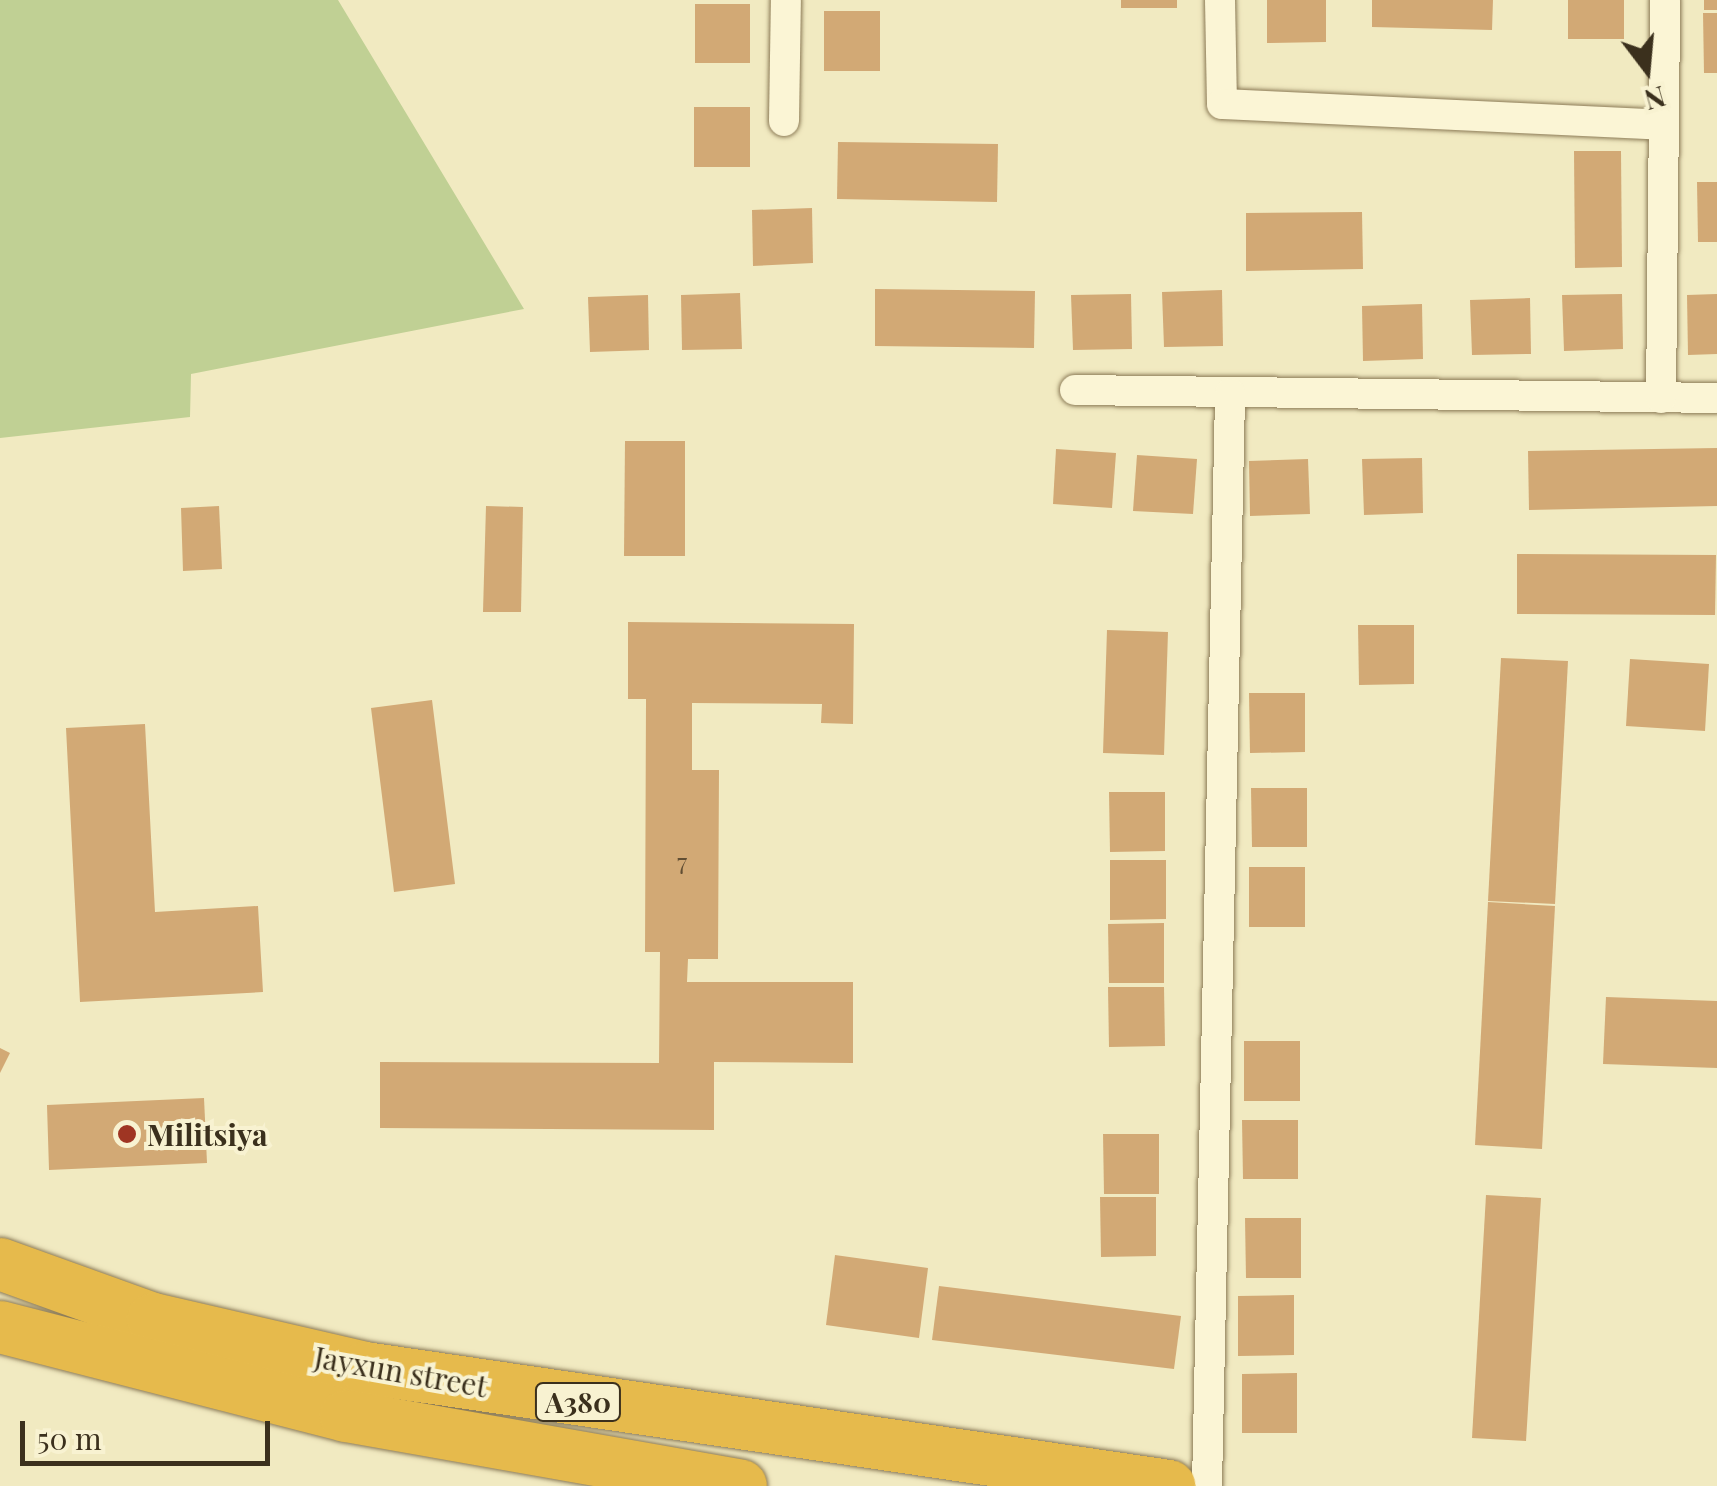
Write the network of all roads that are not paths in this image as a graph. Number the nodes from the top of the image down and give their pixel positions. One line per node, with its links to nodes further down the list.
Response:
1 (786, 0): 4 (street)
2 (1220, 0): 5 (street)
3 (1666, 0): 5 (street)
4 (784, 121)
5 (1664, 125): 8 (street)
6 (1075, 390): 7 (street)
7 (1230, 393): 8 (street); 14 (street)
8 (1662, 398): 9 (street)
9 (1717, 398)
10 (0, 1264): 13 (highway, Jayxun street / A380)
11 (0, 1327): 12 (highway, Jayxun street / A380)
12 (740, 1486)
13 (1169, 1486)
14 (1208, 1486)

